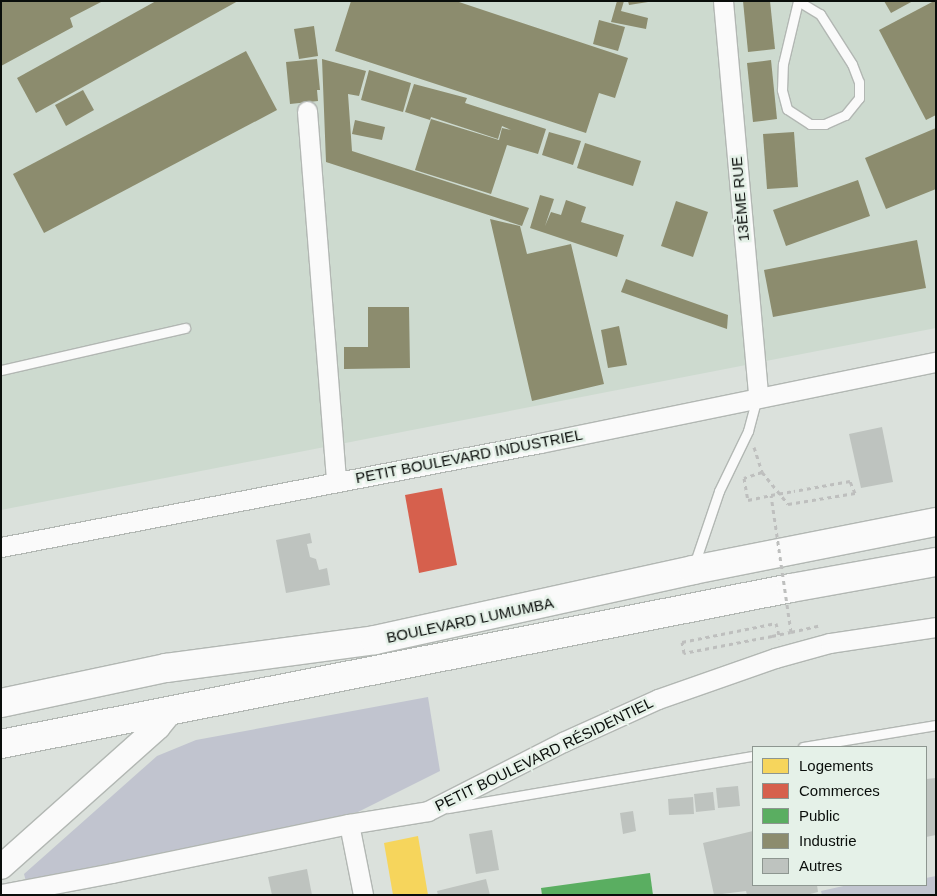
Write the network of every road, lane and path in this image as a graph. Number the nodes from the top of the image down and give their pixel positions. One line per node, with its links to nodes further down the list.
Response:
1 (723, 1): 7 (street, 13ÈME RUE)
2 (798, 1): 2 (lane)
3 (308, 112): 10 (street)
4 (185, 328): 6 (lane)
5 (936, 362): 7 (street, PETIT BOULEVARD INDUSTRIEL)
6 (1, 370)
7 (758, 397): 8 (lane); 10 (street, PETIT BOULEVARD INDUSTRIEL)
8 (748, 430): 9 (path); 15 (lane)
9 (762, 472): 11 (path); 11 (path, bridge)
10 (336, 482): 13 (street, PETIT BOULEVARD INDUSTRIEL)
11 (771, 495): 18 (path, bridge)
12 (936, 522): 15 (highway, BOULEVARD LUMUMBA)
13 (1, 547)
14 (936, 562): 21 (highway, BOULEVARD LUMUMBA)
15 (693, 570): 20 (highway, BOULEVARD LUMUMBA)
16 (825, 625): 18 (path)
17 (936, 627): 19 (street, PETIT BOULEVARD RÉSIDENTIEL)
18 (791, 632): 19 (path, bridge)
19 (783, 656): 26 (street, PETIT BOULEVARD RÉSIDENTIEL)
20 (1, 703)
21 (170, 712): 23 (highway, BOULEVARD LUMUMBA); 28 (street)
22 (936, 725): 24 (lane)
23 (1, 744)
24 (809, 746)
25 (752, 756): 26 (lane)
26 (428, 811): 27 (street, PETIT BOULEVARD RÉSIDENTIEL)
27 (349, 824): 29 (street, PETIT BOULEVARD RÉSIDENTIEL); 30 (street)
28 (1, 867)
29 (1, 894)
30 (363, 895)

